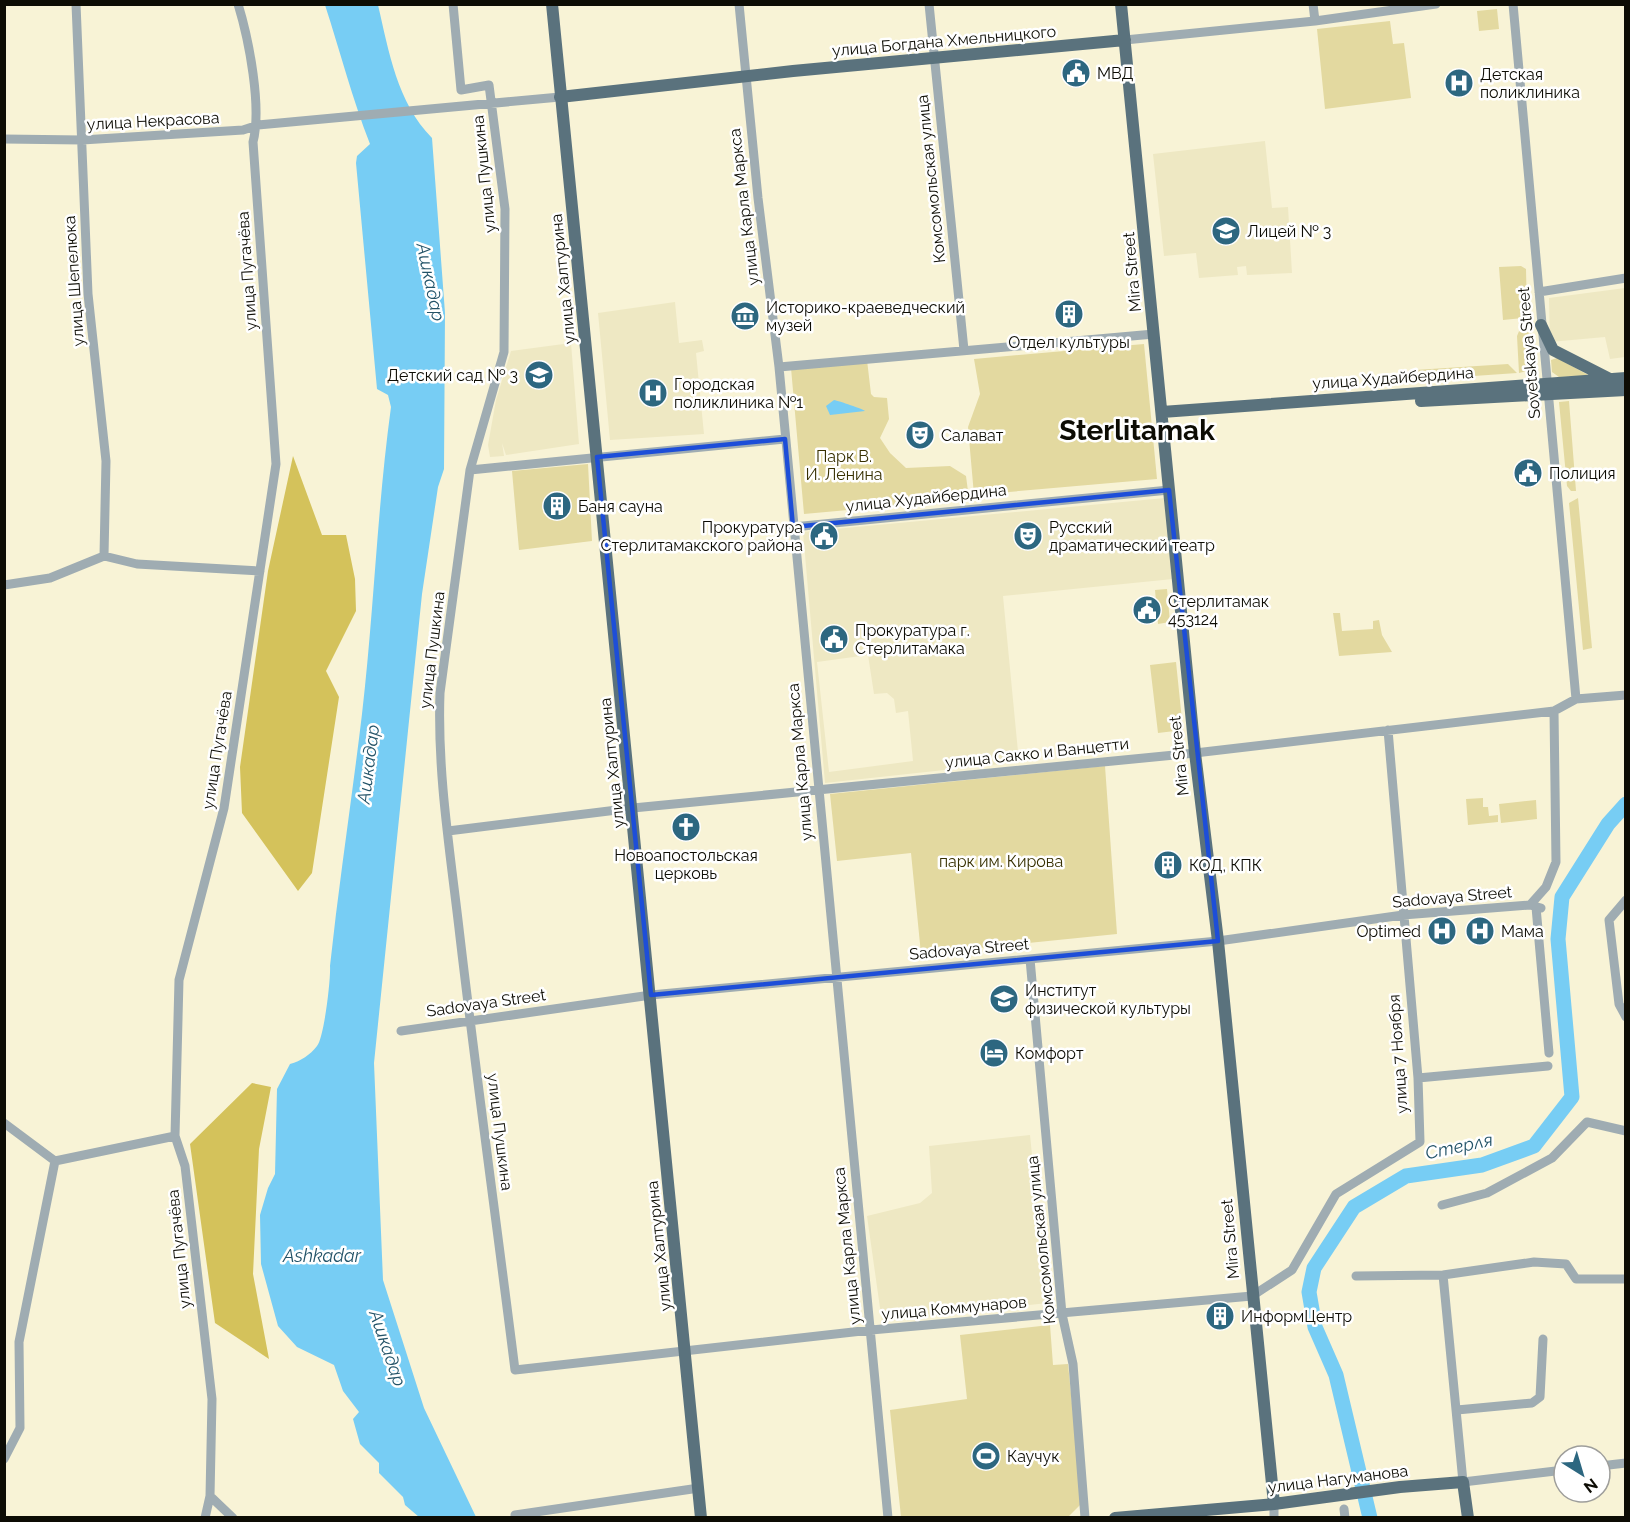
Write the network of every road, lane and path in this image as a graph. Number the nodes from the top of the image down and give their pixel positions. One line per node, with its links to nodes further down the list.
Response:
1 (76, 4): 20 (street, улица Шепелюка)
2 (238, 4): 18 (street, улица Пугачёва)
3 (453, 4): 16 (street, улица Пушкина)
4 (552, 4): 15 (main road, улица Халтурина)
5 (739, 4): 14 (street, улица Карла Маркса)
6 (929, 4): 13 (street, Комсомольская улица)
7 (1121, 4): 12 (main road, Mira Street)
8 (1314, 4): 11 (street)
9 (1436, 4): 11 (street, улица Богдана Хмельницкого)
10 (1513, 4): 22 (street, Sovetskaya Street)
11 (1316, 21): 12 (street, улица Богдана Хмельницкого)
12 (1125, 40): 13 (main road, улица Богдана Хмельницкого); 24 (main road, Mira Street)
13 (934, 58): 14 (main road, улица Богдана Хмельницкого); 25 (street, Комсомольская улица)
14 (745, 76): 15 (main road, улица Богдана Хмельницкого); 26 (street, улица Карла Маркса)
15 (560, 97): 16 (street, улица Богдана Хмельницкого); 33 (main road, улица Халтурина)
16 (492, 104): 17 (street, улица Богдана Хмельницкого); 34 (street, улица Пушкина)
17 (303, 122): 18 (street, улица Некрасова)
18 (258, 125): 20 (street, улица Некрасова); 38 (street, улица Пугачёва)
19 (4, 139): 20 (street, улица Некрасова)
20 (82, 140): 37 (street, улица Шепелюка)
21 (1626, 278): 22 (street)
22 (1539, 292): 23 (street, Sovetskaya Street)
23 (1541, 325): 28 (main road); 29 (street, Sovetskaya Street)
24 (1154, 334): 25 (street); 31 (main road, Mira Street)
25 (964, 350): 26 (street)
26 (778, 367): 32 (street, улица Карла Маркса)
27 (1626, 378): 28 (main road, улица Худайбердина)
28 (1609, 379): 29 (main road, улица Худайбердина)
29 (1548, 390): 30 (main road, улица Худайбердина); 31 (main road, улица Худайбердина); 41 (street, Sovetskaya Street)
30 (1626, 390)
31 (1162, 415): 35 (main road, Mira Street)
32 (785, 439): 33 (street); 36 (street, улица Карла Маркса)
33 (597, 457): 34 (street); 46 (main road, улица Халтурина)
34 (470, 470): 47 (street, улица Пушкина)
35 (1169, 490): 36 (street, улица Худайбердина); 44 (main road, Mira Street)
36 (793, 527): 45 (street, улица Карла Маркса)
37 (104, 556): 38 (street); 39 (street)
38 (260, 571): 63 (street, улица Пугачёва)
39 (4, 585)
40 (1626, 695): 41 (street, улица Сакко и Ванцетти)
41 (1576, 699): 42 (street, улица Сакко и Ванцетти)
42 (1554, 711): 43 (street, улица Сакко и Ванцетти); 49 (street)
43 (1388, 730): 44 (street, улица Сакко и Ванцетти); 50 (street, улица 7 Ноября)
44 (1195, 753): 45 (street, улица Сакко и Ванцетти); 51 (main road, Mira Street)
45 (818, 791): 46 (street, улица Сакко и Ванцетти); 53 (street, улица Карла Маркса)
46 (633, 808): 47 (street, улица Сакко и Ванцетти); 54 (main road, улица Халтурина)
47 (448, 831): 56 (street, улица Пушкина)
48 (1626, 900): 55 (street)
49 (1536, 907): 50 (street, Sadovaya Street); 58 (street)
50 (1403, 915): 51 (street, Sadovaya Street); 60 (street, улица 7 Ноября)
51 (1218, 941): 52 (street, Sadovaya Street); 69 (main road, Mira Street)
52 (1030, 959): 53 (street, Sadovaya Street); 70 (street, Комсомольская улица)
53 (835, 976): 54 (street, Sadovaya Street); 71 (street, улица Карла Маркса)
54 (651, 995): 56 (street, Sadovaya Street); 73 (main road, улица Халтурина)
55 (1626, 1017)
56 (470, 1021): 57 (street, Sadovaya Street); 74 (street, улица Пушкина)
57 (401, 1030)
58 (1549, 1053)
59 (1548, 1066): 60 (street)
60 (1418, 1078): 69 (street, улица 7 Ноября)
61 (4, 1124): 64 (street)
62 (1626, 1131): 65 (street)
63 (175, 1136): 64 (street); 80 (street, улица Пугачёва)
64 (55, 1161): 76 (street)
65 (1442, 1205)
66 (1443, 1275): 67 (street); 68 (street); 75 (street)
67 (1356, 1276)
68 (1626, 1279)
69 (1252, 1296): 70 (street, улица Коммунаров); 81 (main road, Mira Street)
70 (1062, 1314): 71 (street, улица Коммунаров); 87 (street, Комсомольская улица)
71 (871, 1330): 73 (street, улица Коммунаров); 86 (street, улица Карла Маркса)
72 (1543, 1339): 75 (street)
73 (686, 1350): 74 (street, улица Коммунаров); 79 (main road, улица Халтурина)
74 (515, 1370)
75 (1457, 1410): 78 (street)
76 (4, 1459)
77 (1552, 1471): 78 (street, улица Нагуманова)
78 (1463, 1482): 81 (main road, улица Нагуманова); 90 (main road)
79 (699, 1488): 82 (street); 85 (main road, улица Халтурина)
80 (210, 1496): 83 (street, улица Пугачёва); 84 (street)
81 (1274, 1504): 88 (main road, улица Нагуманова); 89 (street)
82 (515, 1515)
83 (205, 1518)
84 (233, 1518)
85 (701, 1518)
86 (888, 1518)
87 (1085, 1518)
88 (1115, 1518)
89 (1274, 1518)
90 (1468, 1518)

